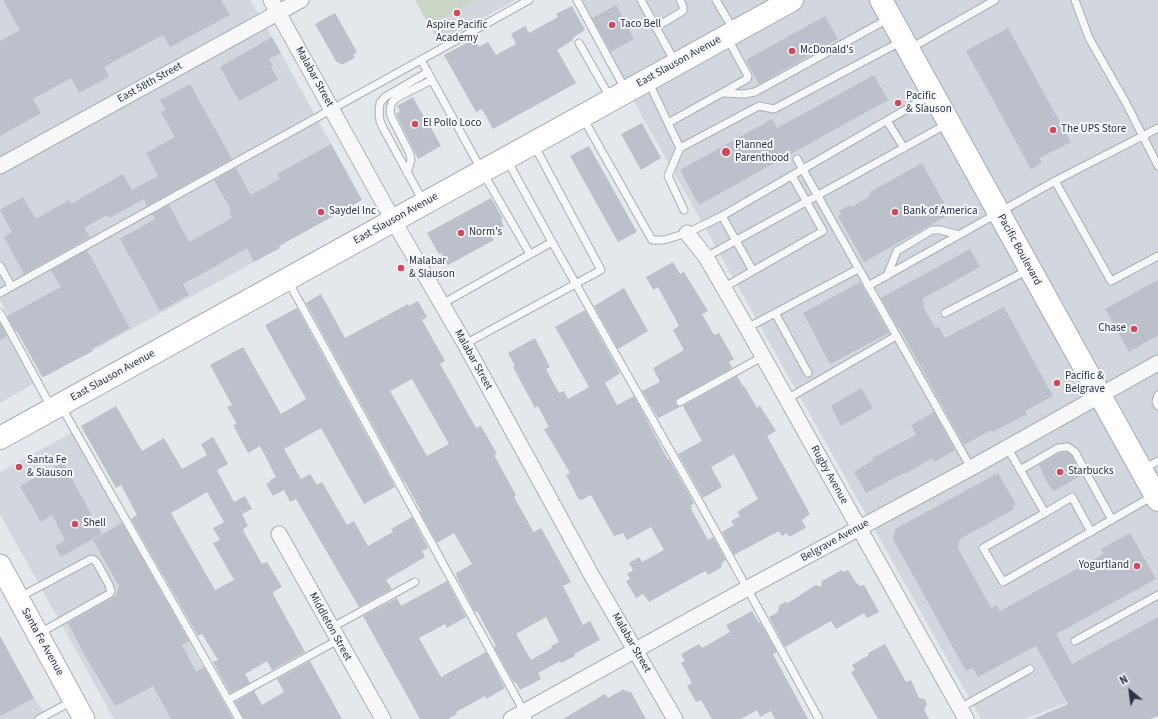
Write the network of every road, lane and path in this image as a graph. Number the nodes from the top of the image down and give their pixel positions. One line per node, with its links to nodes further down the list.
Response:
1 (301, 0): 10 (street, East 58th Street)
2 (529, 0): 16 (lane)
3 (577, 0): 23 (lane)
4 (641, 0): 12 (lane)
5 (680, 0): 12 (lane)
6 (716, 0): 13 (lane)
7 (792, 0): 13 (main road, East Slauson Avenue)
8 (995, 0): 15 (lane)
9 (1075, 0): 30 (lane)
10 (275, 6): 24 (street, Malabar Street); 36 (street, East 58th Street)
11 (886, 8): 15 (main road, Pacific Boulevard); 21 (lane)
12 (656, 27): 17 (lane)
13 (730, 34): 17 (main road, East Slauson Avenue); 21 (lane)
14 (579, 43): 23 (lane)
15 (906, 45): 22 (main road, Pacific Boulevard); 32 (lane)
16 (421, 60): 18 (lane); 24 (lane)
17 (676, 64): 20 (main road, East Slauson Avenue)
18 (428, 72): 19 (lane); 40 (lane)
19 (432, 80): 39 (lane); 40 (lane)
20 (647, 80): 23 (main road, East Slauson Avenue); 27 (lane)
21 (723, 93): 27 (lane)
22 (933, 94): 26 (lane); 28 (main road, Pacific Boulevard)
23 (619, 96): 25 (main road, East Slauson Avenue)
24 (332, 109): 49 (street, Malabar Street); 64 (lane)
25 (582, 116): 31 (main road, East Slauson Avenue); 50 (lane)
26 (887, 121): 33 (lane); 38 (lane)
27 (668, 123): 32 (lane)
28 (949, 123): 33 (lane); 47 (main road, Pacific Boulevard)
29 (1158, 128): 30 (lane)
30 (1144, 136): 37 (lane); 42 (lane)
31 (533, 143): 34 (main road, East Slauson Avenue); 63 (lane)
32 (680, 148): 46 (lane)
33 (904, 148): 43 (lane)
34 (506, 158): 39 (main road, East Slauson Avenue); 53 (lane)
35 (797, 159): 38 (lane)
36 (0, 166)
37 (1158, 166)
38 (803, 169): 41 (lane); 43 (lane)
39 (482, 171): 45 (main road, East Slauson Avenue); 54 (lane)
40 (407, 173): 45 (lane)
41 (792, 176): 44 (lane); 48 (lane)
42 (1056, 181): 47 (lane); 55 (lane)
43 (818, 196): 44 (lane); 58 (lane)
44 (807, 201): 52 (lane); 60 (lane)
45 (424, 203): 49 (main road, East Slauson Avenue)
46 (684, 210)
47 (999, 213): 51 (lane); 59 (main road, Pacific Boulevard)
48 (722, 216): 50 (lane); 52 (lane)
49 (393, 220): 62 (main road, East Slauson Avenue); 68 (street, Malabar Street)
50 (688, 233): 56 (street, Rugby Avenue)
51 (959, 235): 61 (lane); 61 (lane)
52 (736, 240): 56 (lane); 60 (lane)
53 (552, 242): 54 (lane); 63 (lane)
54 (530, 254): 68 (lane)
55 (1158, 256)
56 (706, 257): 66 (street, Rugby Avenue)
57 (0, 266): 64 (lane)
58 (858, 269): 65 (lane); 70 (lane)
59 (1030, 269): 71 (lane); 78 (main road, Pacific Boulevard)
60 (753, 271): 66 (lane)
61 (887, 276): 65 (lane)
62 (287, 279): 83 (main road, East Slauson Avenue); 108 (lane)
63 (576, 284): 74 (lane); 97 (lane)
64 (11, 286): 67 (lane)
65 (868, 286): 73 (lane)
66 (723, 288): 72 (street, Rugby Avenue)
67 (0, 293)
68 (442, 304): 74 (street, Malabar Street)
69 (0, 313): 83 (lane)
70 (775, 313): 72 (lane); 77 (lane)
71 (945, 313)
72 (747, 328): 75 (street, Rugby Avenue)
73 (896, 336): 80 (lane); 87 (lane)
74 (464, 344): 103 (street, Malabar Street)
75 (762, 357): 80 (street, Rugby Avenue); 81 (lane)
76 (1158, 363): 78 (street, Belgrave Avenue)
77 (808, 373)
78 (1100, 395): 85 (street, Belgrave Avenue); 86 (main road, Pacific Boulevard)
79 (1158, 395): 82 (lane)
80 (787, 399): 92 (street, Rugby Avenue)
81 (680, 402)
82 (1158, 406)
83 (56, 407): 84 (main road, East Slauson Avenue); 106 (lane)
84 (0, 438)
85 (1007, 447): 87 (street, Belgrave Avenue); 88 (lane)
86 (1150, 466): 89 (main road, Pacific Boulevard)
87 (971, 468): 92 (street, Belgrave Avenue)
88 (1020, 470): 90 (lane); 91 (lane)
89 (1157, 498): 91 (lane)
90 (1045, 513): 93 (lane); 93 (lane)
91 (1112, 520): 93 (lane)
92 (858, 528): 97 (street, Belgrave Avenue); 107 (street, Rugby Avenue)
93 (1091, 532)
94 (279, 534): 101 (street, Middleton Street)
95 (1, 569): 99 (main road, Santa Fe Avenue)
96 (415, 582): 101 (lane)
97 (746, 589): 103 (street, Belgrave Avenue); 115 (lane)
98 (1158, 595): 102 (lane)
99 (18, 598): 100 (main road, Santa Fe Avenue); 100 (lane)
100 (38, 634): 105 (main road, Santa Fe Avenue)
101 (334, 634): 106 (lane); 112 (street, Middleton Street)
102 (1075, 641)
103 (635, 650): 108 (street, Belgrave Avenue); 114 (street, Malabar Street)
104 (1030, 669): 107 (lane)
105 (74, 700): 109 (lane); 110 (main road, Santa Fe Avenue)
106 (228, 700): 111 (lane)
107 (963, 714)
108 (526, 715): 113 (street, Belgrave Avenue)
109 (39, 719)
110 (84, 719)
111 (238, 719)
112 (383, 719)
113 (511, 719)
114 (675, 719)
115 (819, 719)

